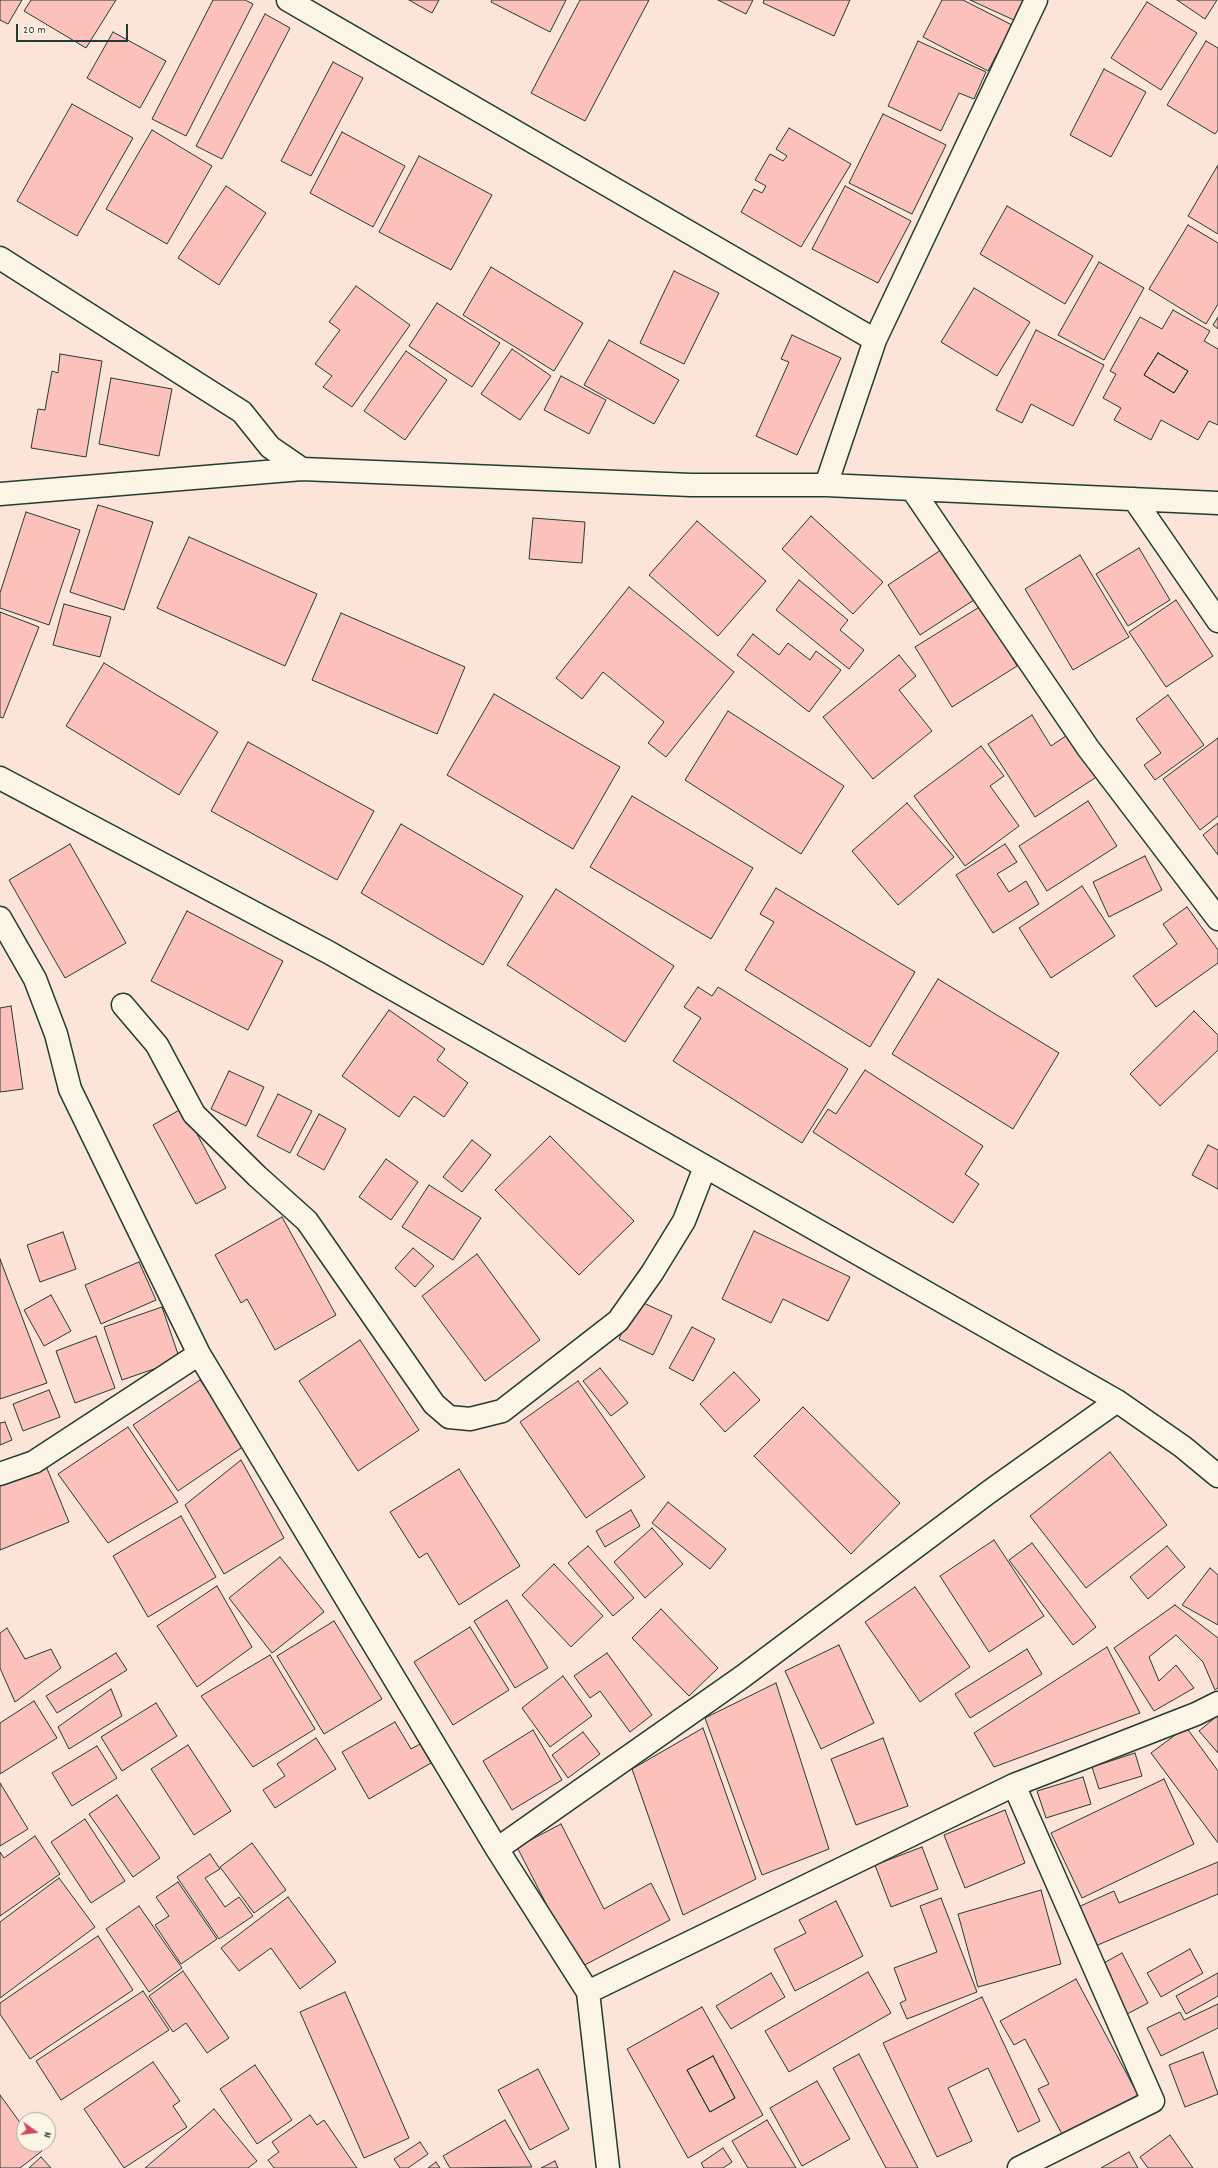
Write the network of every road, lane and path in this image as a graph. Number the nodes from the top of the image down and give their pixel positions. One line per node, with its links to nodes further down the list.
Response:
1 (288, 0): 4 (street)
2 (1036, 0): 4 (street)
3 (0, 258): 5 (street)
4 (875, 340): 6 (street)
5 (302, 469): 6 (street); 8 (street)
6 (826, 485): 7 (street)
7 (912, 489): 9 (street); 14 (street)
8 (0, 494)
9 (1134, 499): 10 (street); 11 (street)
10 (1218, 503)
11 (1218, 621)
12 (0, 778): 16 (street)
13 (0, 918): 17 (street)
14 (1218, 919)
15 (123, 1005): 16 (street)
16 (705, 1167): 18 (street)
17 (199, 1354): 19 (street); 23 (street)
18 (1117, 1401): 20 (street); 23 (street)
19 (0, 1474)
20 (1218, 1476)
21 (1218, 1703): 22 (street)
22 (1014, 1785): 24 (street); 26 (street)
23 (497, 1849): 24 (street)
24 (588, 1992): 25 (street)
25 (608, 2168)
26 (1019, 2168)

